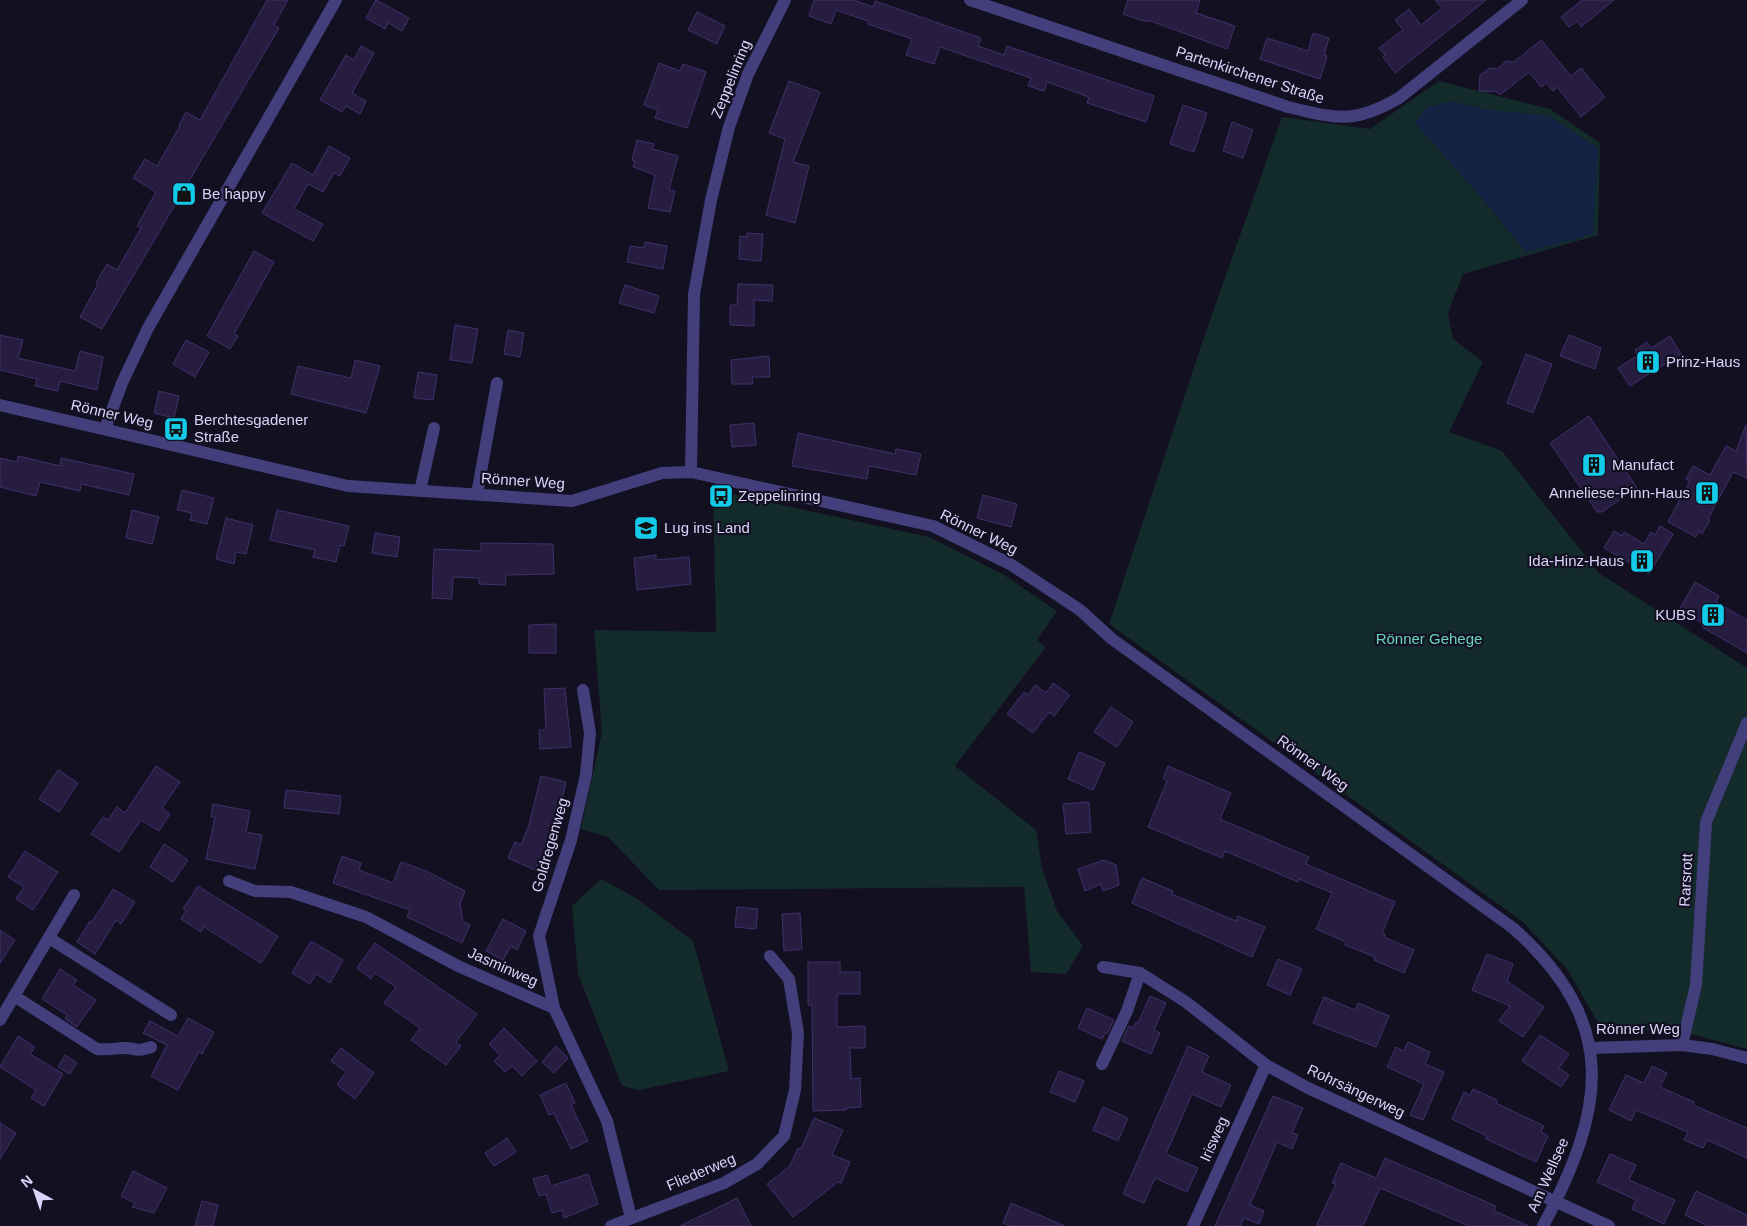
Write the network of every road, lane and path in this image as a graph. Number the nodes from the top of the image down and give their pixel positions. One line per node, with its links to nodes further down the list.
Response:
1 (336, 0): 8 (street)
2 (785, 0): 9 (street, Zeppelinring)
3 (970, 0): 4 (street, Partenkirchener Straße)
4 (1522, 0)
5 (497, 383): 11 (street)
6 (0, 405): 8 (street, Rönner Weg)
7 (434, 428): 10 (street)
8 (105, 429): 10 (street, Rönner Weg)
9 (691, 472): 11 (street, Rönner Weg); 26 (street, Rönner Weg)
10 (420, 490): 11 (street, Rönner Weg)
11 (477, 494)
12 (582, 690): 21 (street, Goldregenweg)
13 (1747, 722): 24 (street, Rarsrott)
14 (229, 881): 21 (street, Jasminweg)
15 (74, 895): 16 (street)
16 (49, 938): 20 (street); 22 (street)
17 (770, 956): 31 (street, Fliederweg)
18 (1103, 967): 19 (street, Rohrsängerweg)
19 (1140, 973): 28 (street); 29 (street, Rohrsängerweg)
20 (14, 996): 23 (street); 25 (street)
21 (554, 1008): 31 (street)
22 (171, 1015)
23 (0, 1020)
24 (1682, 1045): 26 (street, Rönner Weg); 27 (street, Rönner Weg)
25 (151, 1047)
26 (1591, 1048): 30 (street, Am Wellsee)
27 (1747, 1058)
28 (1102, 1064)
29 (1266, 1065): 30 (street, Rohrsängerweg); 33 (street, Irisweg)
30 (1556, 1201): 34 (street, Am Wellsee); 35 (street, Rohrsängerweg)
31 (631, 1218): 32 (street, Fliederweg)
32 (611, 1226)
33 (1193, 1226)
34 (1543, 1226)
35 (1609, 1226)

